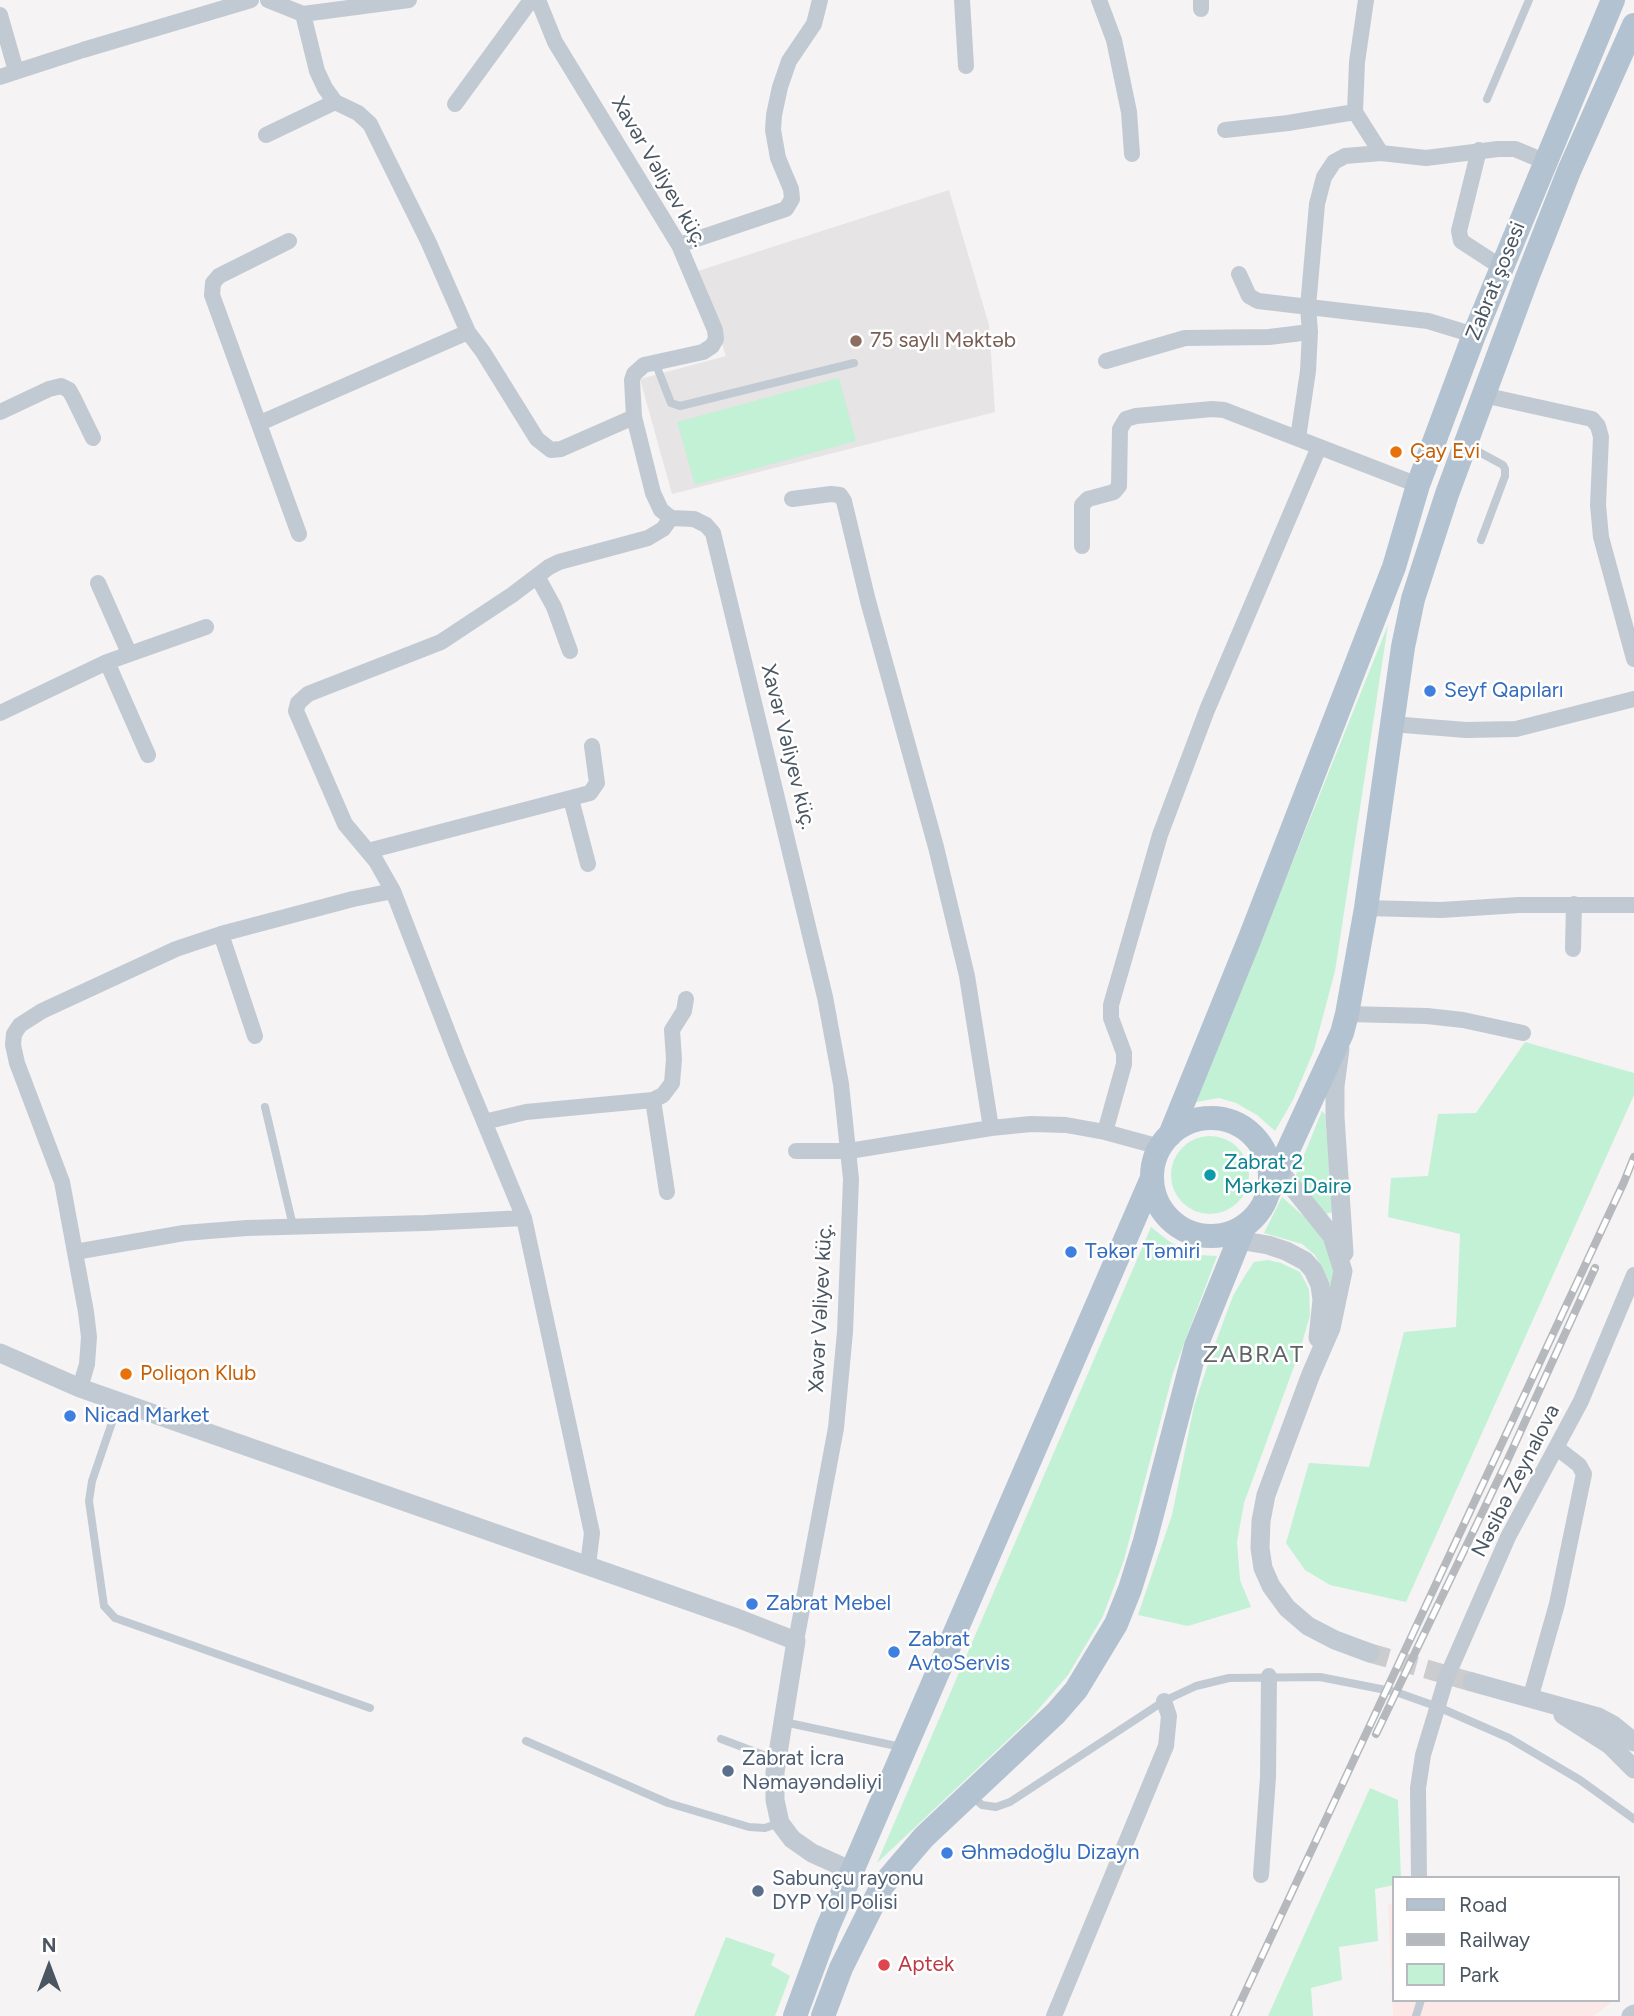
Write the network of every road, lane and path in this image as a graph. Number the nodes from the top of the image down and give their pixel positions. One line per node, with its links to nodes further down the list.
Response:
1 (251, 0): 16 (street)
2 (268, 0): 12 (street)
3 (409, 0): 12 (street)
4 (531, 0): 20 (street)
5 (538, 0): 29 (street, Xavər Vəliyev küç.)
6 (820, 0): 29 (street)
7 (962, 0): 15 (street)
8 (1099, 0): 26 (street)
9 (1366, 0): 21 (street)
10 (1529, 0): 18 (lane)
11 (1613, 0): 27 (main road, Zabrat şosesi)
12 (303, 14): 19 (street)
13 (0, 15): 16 (street)
14 (1634, 25): 39 (main road, Zabrat şosesi)
15 (966, 66)
16 (16, 71): 17 (street)
17 (0, 77)
18 (1487, 99)
19 (335, 102): 23 (street); 33 (street)
20 (455, 104)
21 (1355, 112): 22 (street); 25 (street)
22 (1225, 130)
23 (266, 135)
24 (1479, 150): 25 (street); 27 (street); 30 (street)
25 (1381, 153): 32 (street)
26 (1132, 155)
27 (1546, 162): 30 (main road, Zabrat şosesi)
28 (289, 241): 42 (street)
29 (679, 245): 37 (street, Xavər Vəliyev küç.)
30 (1501, 267): 35 (main road, Zabrat şosesi)
31 (1240, 274): 32 (street)
32 (1308, 307): 34 (street); 35 (street)
33 (468, 332): 41 (street); 42 (street)
34 (1310, 332): 36 (street); 44 (street)
35 (1474, 335): 47 (main road, Zabrat şosesi)
36 (1106, 361)
37 (655, 362): 38 (lane); 41 (street)
38 (854, 363)
39 (1483, 395): 45 (main road, Zabrat şosesi); 58 (street)
40 (0, 412): 43 (street)
41 (634, 417): 49 (street)
42 (260, 423): 50 (street)
43 (93, 438)
44 (1298, 438): 46 (street); 52 (street)
45 (1465, 444): 51 (lane); 62 (main road, Zabrat şosesi)
46 (1319, 447): 47 (street); 82 (street)
47 (1419, 485): 83 (main road, Zabrat şosesi)
48 (792, 499): 81 (street)
49 (671, 518): 53 (street); 85 (street, Xavər Vəliyev küç.)
50 (299, 534)
51 (1481, 540)
52 (1082, 545)
53 (537, 576): 56 (street); 66 (street)
54 (98, 583): 57 (street)
55 (206, 627): 57 (street)
56 (570, 651)
57 (129, 653): 59 (street)
58 (1634, 659)
59 (107, 662): 61 (street); 64 (street)
60 (1634, 699): 62 (street)
61 (0, 713)
62 (1391, 724): 71 (main road, Zabrat şosesi)
63 (592, 746): 65 (street)
64 (148, 755)
65 (570, 799): 66 (street); 67 (street)
66 (368, 851): 68 (street)
67 (588, 864)
68 (393, 891): 72 (street); 80 (street)
69 (1574, 904): 70 (street); 71 (street); 73 (street)
70 (1634, 905)
71 (1366, 908): 75 (main road, Zabrat şosesi)
72 (221, 934): 77 (street); 92 (street)
73 (1573, 949)
74 (686, 999): 78 (street)
75 (1345, 1024): 76 (street); 86 (main road, Zabrat şosesi); 93 (street)
76 (1523, 1032)
77 (255, 1035)
78 (653, 1100): 80 (street); 88 (street)
79 (265, 1107): 90 (lane)
80 (484, 1122): 89 (street)
81 (991, 1128): 82 (street); 85 (street)
82 (1105, 1132): 83 (street)
83 (1165, 1141): 86 (main road); 87 (main road)
84 (796, 1151): 85 (street)
85 (849, 1151): 101 (street, Xavər Vəliyev küç.)
86 (1272, 1163): 91 (main road); 93 (street)
87 (1152, 1178): 91 (main road); 113 (main road)
88 (667, 1192)
89 (524, 1218): 90 (street); 100 (street)
90 (293, 1226): 92 (street)
91 (1243, 1232): 96 (street); 116 (main road)
92 (75, 1252): 97 (street)
93 (1343, 1271): 96 (street)
94 (1634, 1275): 99 (street, Nəsibə Zeynalova)
95 (0, 1353): 97 (street)
96 (1311, 1374): 102 (street)
97 (80, 1388): 98 (street)
98 (119, 1402): 100 (street); 108 (lane)
99 (1557, 1448): 105 (street); 107 (street, Nəsibə Zeynalova)
100 (588, 1565): 101 (street)
101 (796, 1642): 109 (street, Xavər Vəliyev küç.)
102 (1370, 1653)
103 (1269, 1676): 106 (lane); 107 (lane); 120 (street)
104 (1472, 1682): 105 (street)
105 (1530, 1699): 112 (street); 115 (street)
106 (1164, 1701): 116 (lane); 124 (street)
107 (1438, 1707): 117 (lane); 121 (street, Nəsibə Zeynalova)
108 (370, 1708)
109 (784, 1722): 113 (lane); 114 (street, Xavər Vəliyev küç.)
110 (721, 1739): 114 (lane)
111 (526, 1741): 118 (lane)
112 (1634, 1742)
113 (905, 1748): 119 (main road)
114 (777, 1760): 118 (street, Xavər Vəliyev küç.)
115 (1634, 1769)
116 (968, 1793): 123 (main road)
117 (1634, 1819)
118 (780, 1823): 119 (street)
119 (852, 1871): 122 (main road)
120 (1261, 1875)
121 (1419, 1876)
122 (795, 2016)
123 (823, 2016)
124 (1054, 2016)

